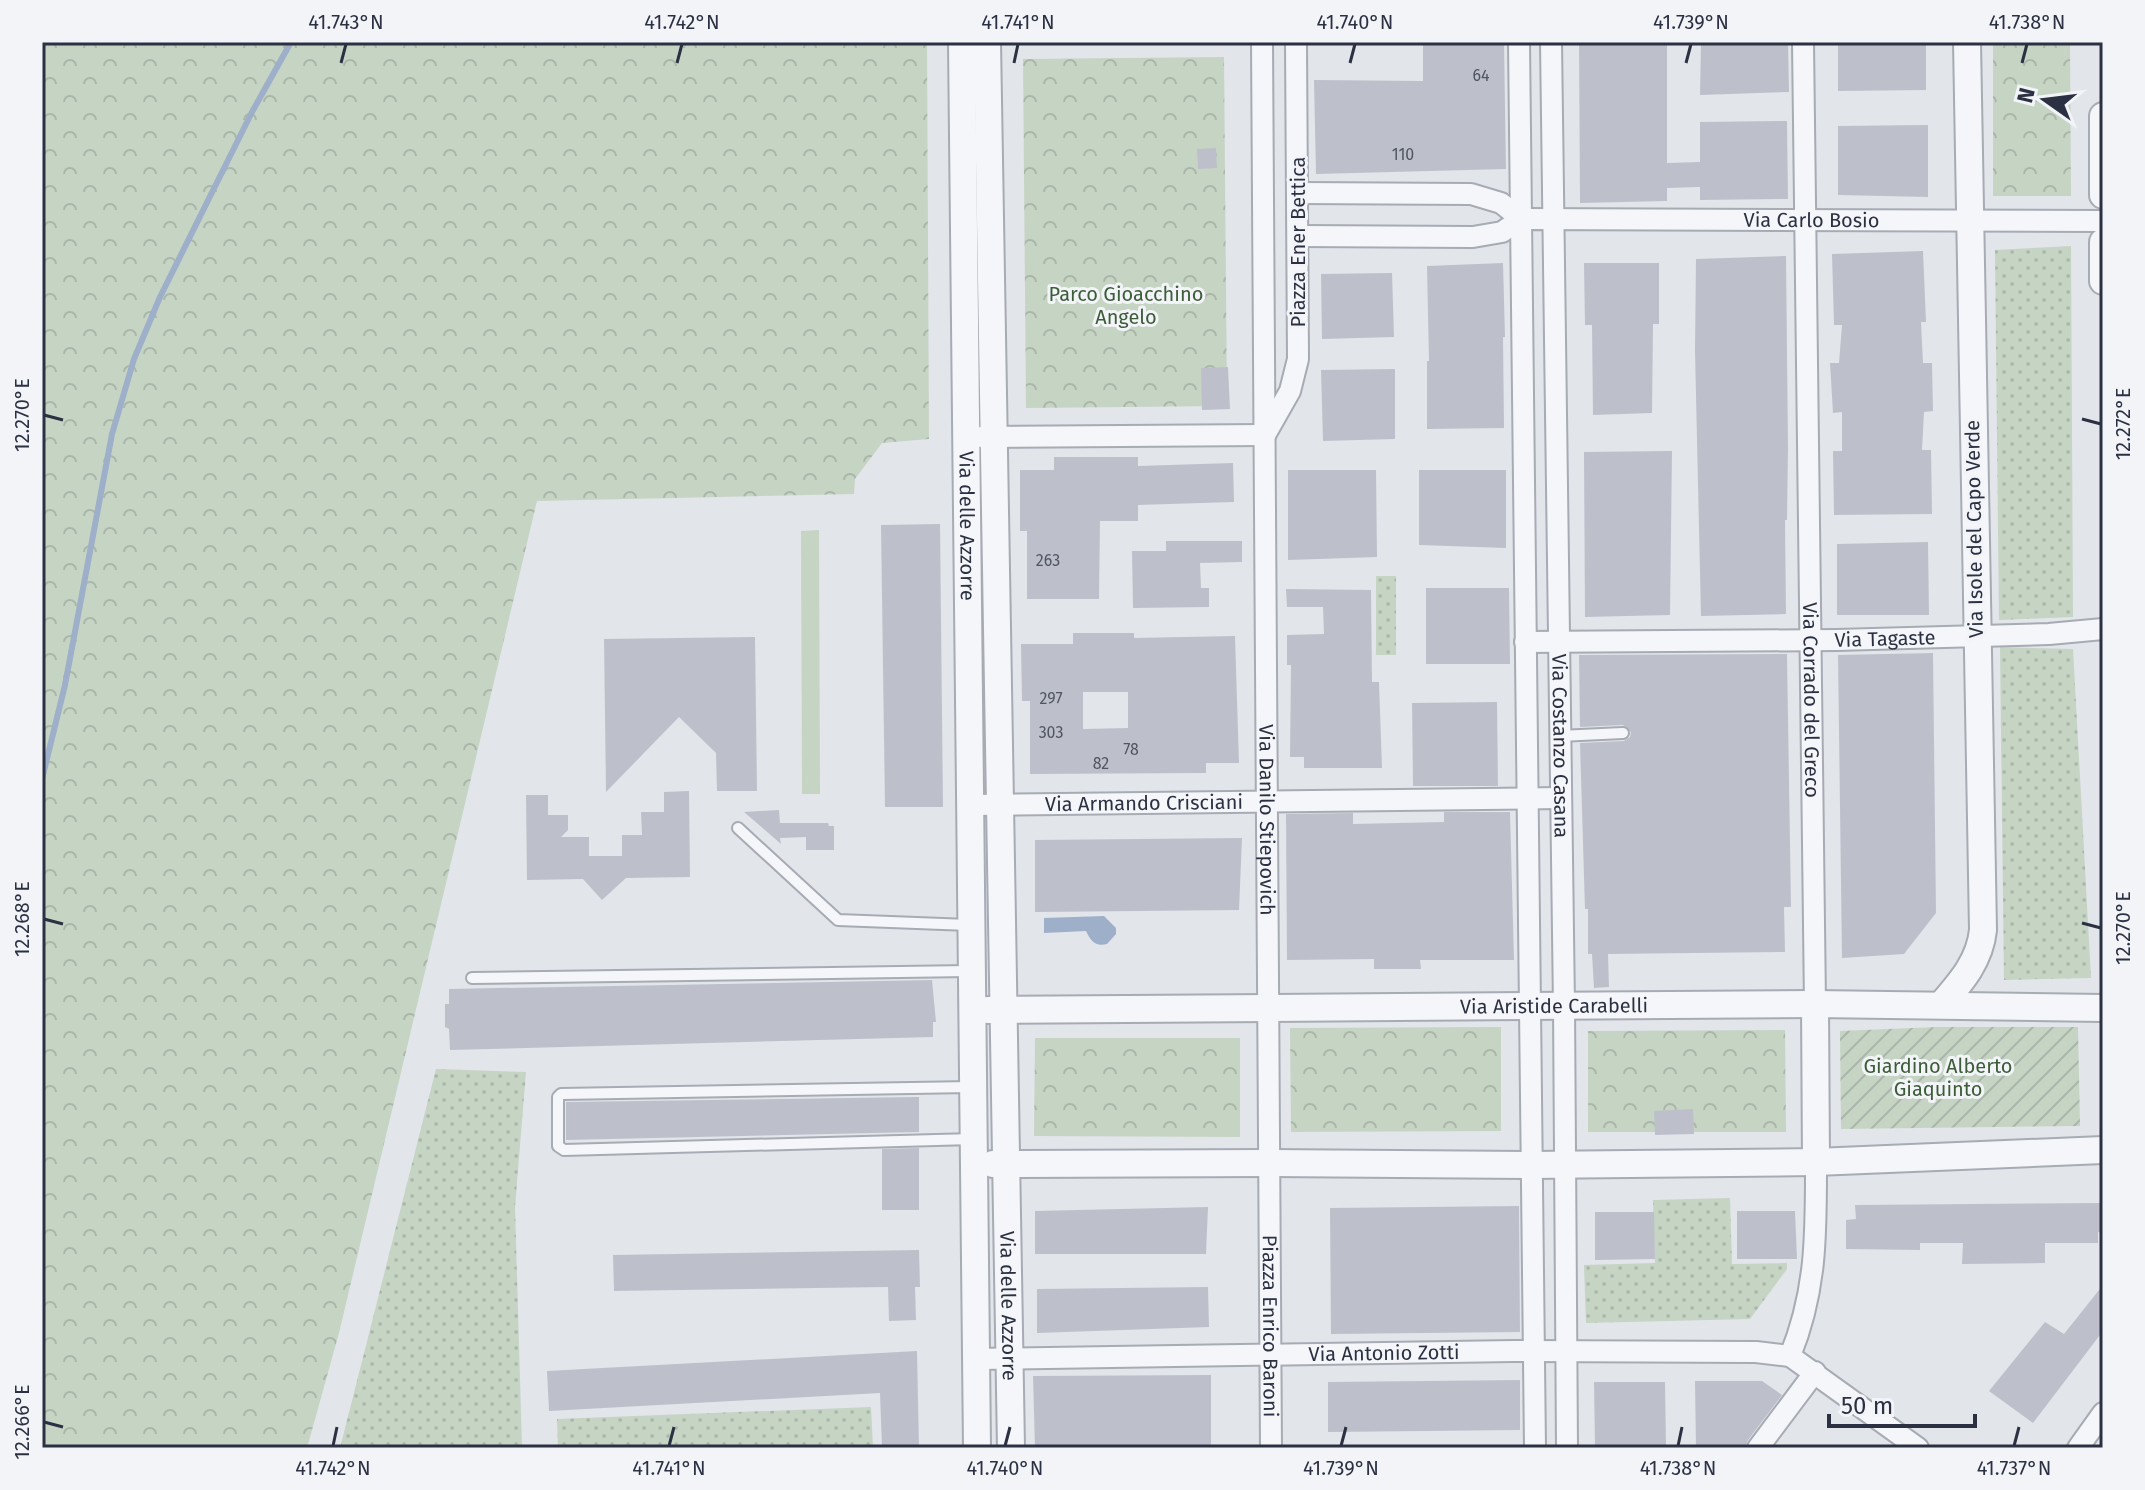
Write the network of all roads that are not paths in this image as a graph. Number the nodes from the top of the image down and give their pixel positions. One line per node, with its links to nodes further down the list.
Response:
1 (962, 42): 21 (street, Via delle Azzorre)
2 (987, 42): 22 (street, Via delle Azzorre)
3 (1262, 42): 20 (street, Piazza Ener Bettica)
4 (1296, 42): 10 (street, Piazza Ener Bettica)
5 (1519, 42): 12 (street, Via Costanzo Casana)
6 (1551, 42): 13 (street, Via Costanzo Casana)
7 (1803, 42): 14 (street, Via Corrado del Greco)
8 (1967, 42): 15 (street, Via Isole del Capo Verde)
9 (2103, 116): 11 (street)
10 (1298, 193): 12 (street); 17 (street, Piazza Ener Bettica)
11 (2103, 195)
12 (1521, 219): 13 (street, Via Carlo Bosio); 17 (street, Via Carlo Bosio); 26 (street, Via Costanzo Casana)
13 (1553, 219): 14 (street, Via Carlo Bosio); 27 (street, Via Costanzo Casana)
14 (1805, 221): 15 (street, Via Carlo Bosio); 25 (street, Via Corrado del Greco)
15 (1971, 221): 16 (street, Via Carlo Bosio); 24 (street, Via Isole del Capo Verde)
16 (2103, 221)
17 (1298, 236): 20 (street, Piazza Ener Bettica)
18 (2103, 242): 19 (street)
19 (2103, 281)
20 (1265, 435): 22 (street); 32 (street, Via Danilo Stiepovich)
21 (966, 437): 22 (street); 34 (street, Via delle Azzorre)
22 (994, 437): 33 (street, Via delle Azzorre)
23 (2103, 629): 24 (street, Via Tagaste)
24 (1976, 637): 25 (street, Via Tagaste); 40 (street, Via Isole del Capo Verde)
25 (1811, 641): 27 (street, Via Tagaste); 39 (street, Via Corrado del Greco)
26 (1525, 642): 27 (street, Via Tagaste); 31 (street, Via Costanzo Casana)
27 (1559, 642): 29 (street, Via Costanzo Casana)
28 (1623, 733): 29 (lane)
29 (1559, 736): 30 (street, Via Costanzo Casana)
30 (1560, 798): 31 (street, Via Armando Crisciani); 41 (street, Via Costanzo Casana)
31 (1527, 799): 32 (street, Via Armando Crisciani); 42 (street, Via Costanzo Casana)
32 (1267, 803): 33 (street, Via Armando Crisciani); 43 (street, Via Danilo Stiepovich)
33 (1001, 804): 34 (street, Via Armando Crisciani); 45 (street, Via delle Azzorre)
34 (970, 805): 36 (street, Via delle Azzorre)
35 (738, 828): 36 (lane)
36 (971, 925): 37 (street, Via delle Azzorre)
37 (971, 971): 38 (lane); 46 (street, Via delle Azzorre)
38 (472, 978)
39 (1815, 1004): 40 (street, Via Aristide Carabelli); 41 (street, Via Aristide Carabelli); 50 (street, Via Corrado del Greco)
40 (1942, 1004): 44 (street, Via Aristide Carabelli)
41 (1564, 1006): 42 (street, Via Aristide Carabelli); 54 (street, Via Costanzo Casana)
42 (1531, 1007): 43 (street, Via Aristide Carabelli); 53 (street, Via Costanzo Casana)
43 (1268, 1008): 45 (street, Via Aristide Carabelli); 51 (street, Via Danilo Stiepovich)
44 (2103, 1008)
45 (1005, 1010): 46 (street); 52 (street, Via delle Azzorre)
46 (972, 1011): 47 (street, Via delle Azzorre)
47 (973, 1087): 49 (street, Via delle Azzorre); 49 (lane)
48 (2103, 1150): 50 (street)
49 (974, 1152): 52 (street); 61 (street, Via delle Azzorre)
50 (1816, 1162): 54 (street); 59 (street, Via Corrado del Greco)
51 (1270, 1163): 52 (street); 53 (street); 55 (street, Via Danilo Stiepovich)
52 (1008, 1164): 60 (street, Via delle Azzorre)
53 (1531, 1165): 54 (street); 56 (street, Via Costanzo Casana)
54 (1564, 1165): 57 (street, Via Costanzo Casana)
55 (1270, 1204): 58 (street, Piazza Enrico Baroni)
56 (1534, 1351): 57 (street, Via Antonio Zotti); 58 (street, Via Antonio Zotti); 67 (street, Via Costanzo Casana)
57 (1565, 1351): 59 (street, Via Antonio Zotti); 68 (street, Via Costanzo Casana)
58 (1270, 1354): 60 (street, Via Antonio Zotti); 66 (street, Piazza Enrico Baroni)
59 (1790, 1356): 62 (street)
60 (1010, 1358): 61 (street, Via Antonio Zotti); 65 (street, Via delle Azzorre)
61 (976, 1359): 64 (street, Via delle Azzorre)
62 (1815, 1372): 69 (street); 70 (street)
63 (2103, 1413): 71 (street)
64 (977, 1448)
65 (1011, 1448)
66 (1271, 1448)
67 (1535, 1448)
68 (1567, 1448)
69 (1758, 1448)
70 (1918, 1448)
71 (2078, 1448)

